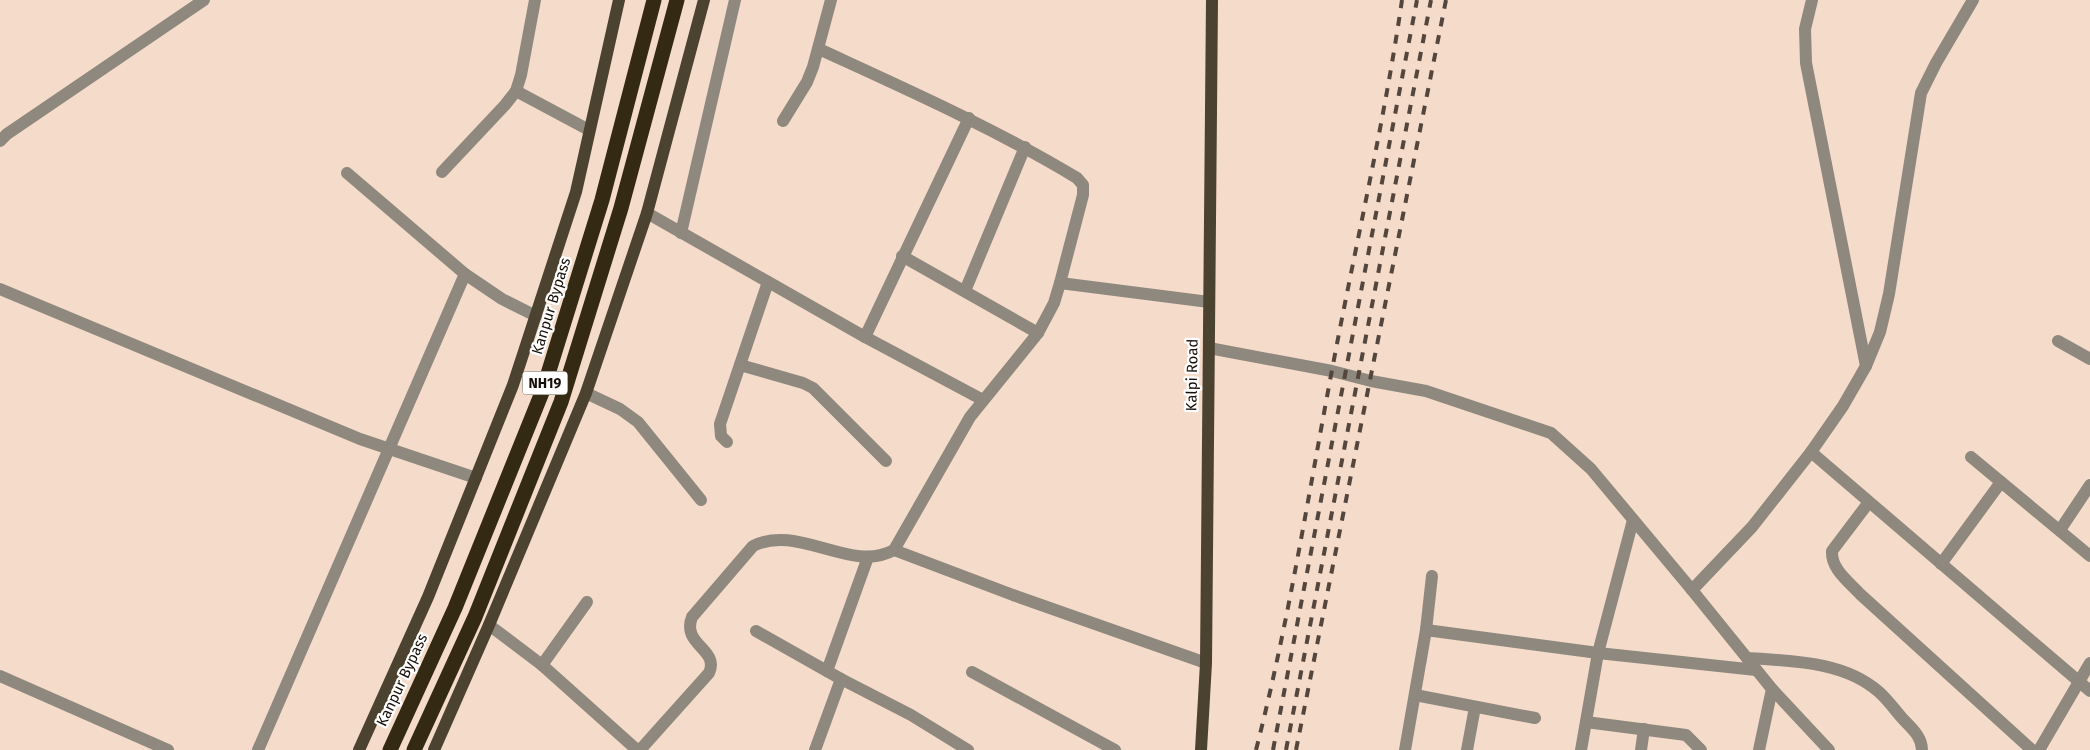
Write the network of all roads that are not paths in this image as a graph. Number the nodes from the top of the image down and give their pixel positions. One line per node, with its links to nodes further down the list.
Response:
1 (204, 0): 17 (street)
2 (535, 0): 13 (street)
3 (619, 0): 16 (main road)
4 (654, 0): 83 (highway, Kanpur Bypass / NH19)
5 (677, 0): 84 (highway, NH19)
6 (704, 0): 21 (main road)
7 (735, 0): 22 (street)
8 (831, 0): 12 (street)
9 (1212, 0): 29 (main road, Kalpi Road)
10 (1812, 0): 37 (street)
11 (1973, 0): 37 (street)
12 (819, 49): 14 (street); 15 (street)
13 (516, 91): 16 (street); 20 (street)
14 (969, 118): 18 (street); 23 (street)
15 (783, 122)
16 (589, 130): 30 (main road)
17 (0, 141)
18 (1026, 147): 26 (street); 28 (street)
19 (347, 172): 24 (street)
20 (442, 172)
21 (647, 213): 22 (street); 38 (main road)
22 (681, 233): 25 (street)
23 (902, 256): 28 (street); 32 (street)
24 (464, 274): 30 (street); 41 (street)
25 (768, 282): 32 (street); 36 (street)
26 (1060, 283): 29 (street); 31 (street)
27 (0, 289): 41 (street)
28 (965, 291): 31 (street)
29 (1209, 302): 34 (main road, Kalpi Road)
30 (536, 316): 45 (main road)
31 (1038, 333): 39 (street)
32 (864, 337): 39 (street)
33 (2058, 341): 35 (street)
34 (1208, 348): 50 (street); 64 (main road, Kalpi Road)
35 (2090, 359)
36 (740, 365): 40 (street); 44 (street)
37 (1866, 366): 42 (street)
38 (586, 393): 48 (street); 59 (main road)
39 (983, 400): 52 (street)
40 (727, 442)
41 (389, 450): 45 (street); 81 (street)
42 (1811, 452): 49 (street); 57 (street)
43 (1971, 458): 46 (street)
44 (886, 461)
45 (476, 478): 82 (main road)
46 (2001, 482): 51 (street); 55 (street)
47 (2090, 485): 51 (street)
48 (701, 500)
49 (1868, 502): 55 (street); 99 (street)
50 (1633, 520): 57 (street); 62 (street)
51 (2060, 530): 53 (street)
52 (894, 550): 54 (street); 64 (street)
53 (2090, 556)
54 (868, 557): 68 (street); 86 (street)
55 (1941, 564): 72 (street)
56 (1432, 576): 60 (street)
57 (1692, 590): 63 (street)
58 (587, 602): 66 (street)
59 (489, 625): 66 (street); 85 (main road)
60 (1426, 630): 62 (street); 75 (street)
61 (756, 631): 68 (street)
62 (1598, 653): 67 (street); 78 (street)
63 (1747, 658): 67 (street); 98 (street)
64 (1206, 663): 90 (main road, Kalpi Road)
65 (2090, 664): 72 (street)
66 (542, 665): 86 (street)
67 (1756, 670): 73 (street)
68 (827, 671): 71 (street)
69 (972, 672): 89 (street)
70 (0, 676): 80 (street)
71 (841, 679): 87 (street); 88 (street)
72 (2079, 683): 74 (street); 100 (street)
73 (1772, 689): 96 (street); 97 (street)
74 (2090, 692)
75 (1415, 696): 76 (street); 91 (street)
76 (1475, 707): 77 (street); 92 (street)
77 (1535, 718)
78 (1586, 722): 79 (street); 93 (street)
79 (1644, 729): 94 (street); 95 (street)
80 (168, 750)
81 (258, 750)
82 (359, 750)
83 (390, 750)
84 (414, 750)
85 (434, 750)
86 (638, 750)
87 (815, 750)
88 (968, 750)
89 (1115, 750)
90 (1201, 750)
91 (1405, 750)
92 (1467, 750)
93 (1581, 750)
94 (1641, 750)
95 (1702, 750)
96 (1759, 750)
97 (1829, 750)
98 (1922, 750)
99 (2032, 750)
100 (2039, 750)

